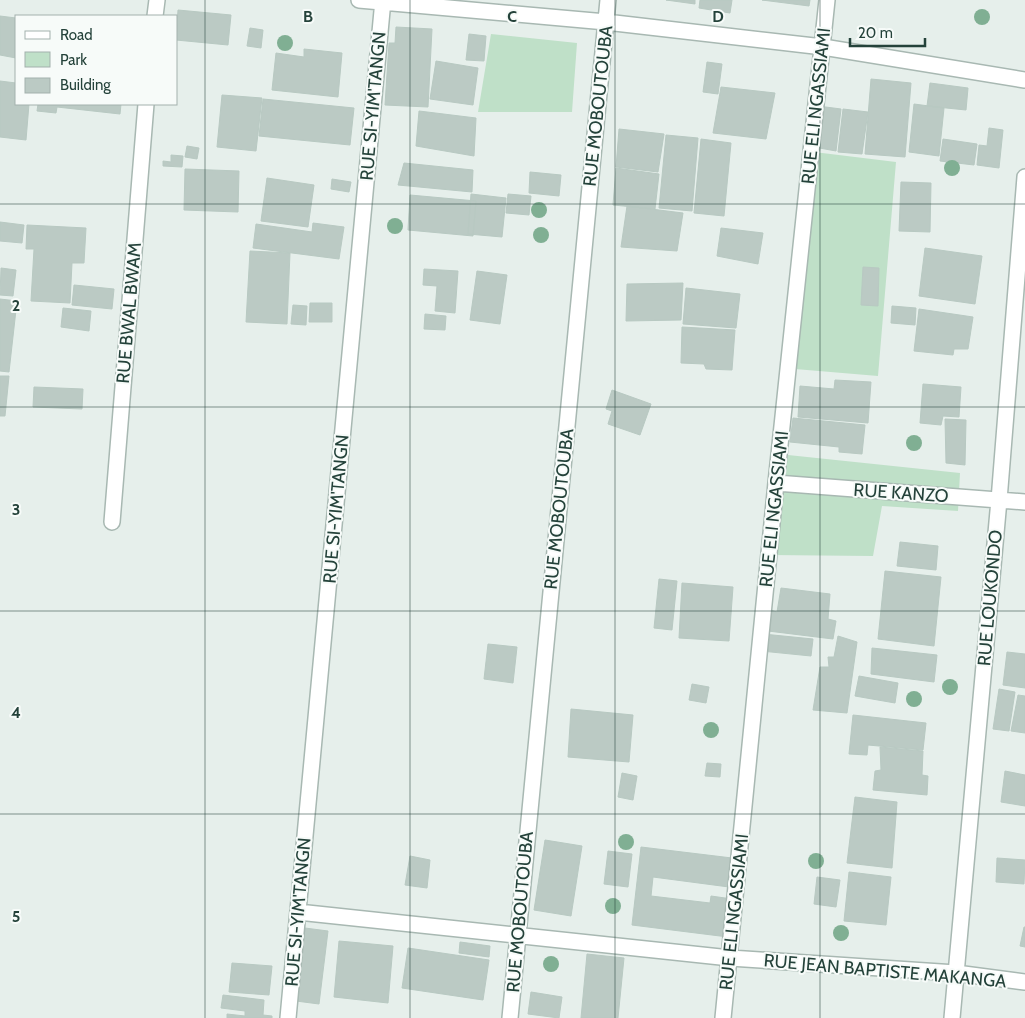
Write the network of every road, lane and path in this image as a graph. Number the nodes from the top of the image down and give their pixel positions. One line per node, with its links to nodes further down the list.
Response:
1 (157, 0): 6 (street)
2 (359, 0): 5 (street)
3 (608, 0): 7 (street, RUE MOBOUTOUBA)
4 (827, 0): 8 (street, RUE ELI NGASSIAMI)
5 (383, 1): 7 (street); 16 (street, RUE SI-YIM'TANGN)
6 (155, 15)
7 (606, 22): 8 (street); 17 (street, RUE MOBOUTOUBA)
8 (823, 47): 9 (street); 12 (street, RUE ELI NGASSIAMI)
9 (1025, 80)
10 (146, 105): 15 (street, RUE BWAL BWAM)
11 (1025, 177): 13 (street, RUE LOUKONDO)
12 (776, 483): 13 (street, RUE KANZO); 18 (street, RUE ELI NGASSIAMI)
13 (999, 500): 14 (street, RUE KANZO); 19 (street, RUE LOUKONDO)
14 (1025, 502)
15 (112, 522)
16 (298, 912): 17 (street, RUE JEAN BAPTISTE MAKANGA); 21 (street, RUE SI-YIM'TANGN)
17 (517, 936): 18 (street, RUE JEAN BAPTISTE MAKANGA); 22 (street, RUE MOBOUTOUBA)
18 (730, 958): 19 (street, RUE JEAN BAPTISTE MAKANGA); 23 (street, RUE ELI NGASSIAMI)
19 (956, 974): 20 (street, RUE JEAN BAPTISTE MAKANGA); 24 (street, RUE LOUKONDO)
20 (1025, 982)
21 (288, 1018)
22 (510, 1018)
23 (723, 1018)
24 (952, 1018)

